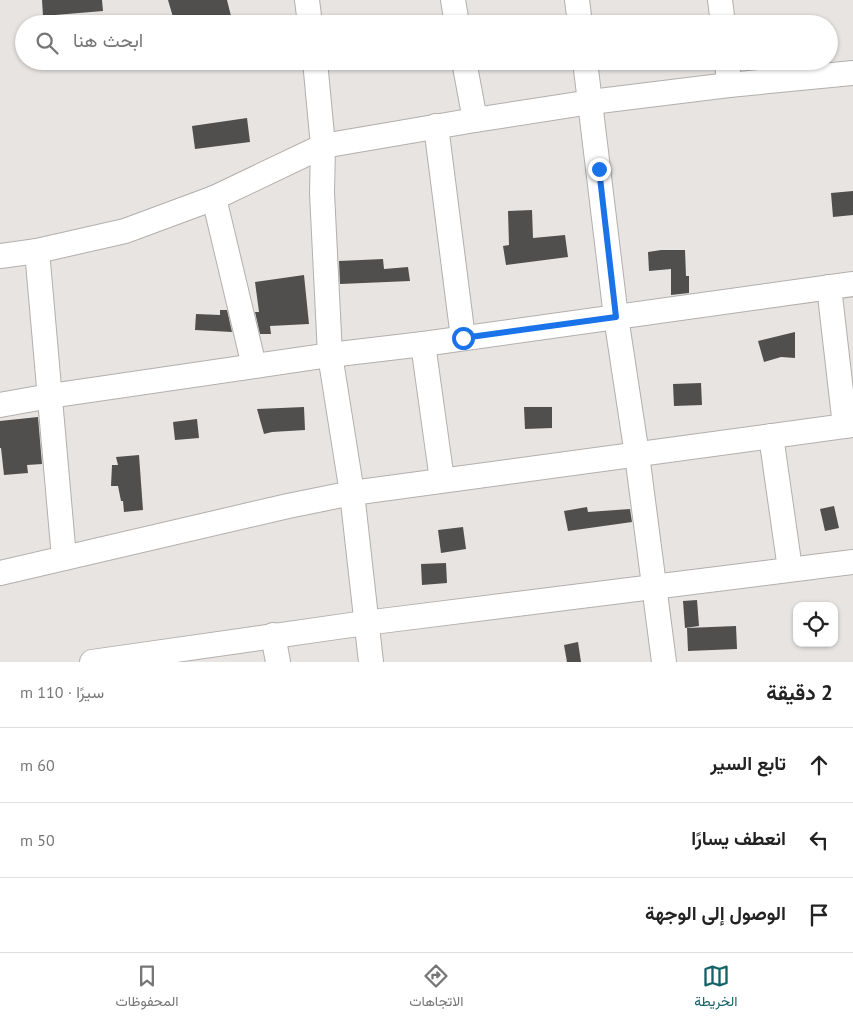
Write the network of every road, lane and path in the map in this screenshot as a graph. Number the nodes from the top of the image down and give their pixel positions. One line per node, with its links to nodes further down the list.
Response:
1 (307, 0): 5 (street)
2 (453, 0): 6 (street)
3 (577, 0): 7 (street)
4 (720, 0): 8 (street)
5 (309, 15)
6 (456, 15)
7 (579, 15)
8 (722, 15)
9 (316, 70): 18 (street)
10 (466, 70): 16 (street)
11 (586, 70): 15 (street)
12 (728, 70): 14 (street)
13 (853, 73): 14 (street)
14 (729, 85): 15 (street)
15 (591, 102): 16 (street); 24 (street)
16 (475, 120): 17 (street)
17 (436, 126): 18 (street); 25 (street)
18 (323, 146): 19 (street); 27 (street)
19 (214, 198): 20 (street); 28 (street)
20 (37, 251): 21 (street); 29 (street)
21 (0, 256)
22 (853, 284): 23 (street)
23 (829, 287): 24 (street); 31 (street)
24 (616, 317): 25 (street); 33 (street)
25 (463, 338): 26 (street)
26 (423, 344): 27 (street); 34 (street)
27 (330, 356): 28 (street); 35 (street)
28 (254, 366): 29 (street)
29 (50, 396): 30 (street); 36 (street)
30 (0, 405)
31 (849, 426): 32 (street)
32 (771, 436): 33 (street); 38 (street)
33 (637, 455): 34 (street); 40 (street)
34 (442, 480): 35 (street)
35 (352, 493): 36 (street); 41 (street)
36 (64, 558): 39 (street)
37 (853, 562): 38 (street)
38 (790, 569): 40 (street)
39 (0, 573)
40 (655, 586): 41 (street); 46 (street)
41 (366, 623): 42 (street); 45 (street)
42 (273, 636): 43 (street); 44 (street)
43 (93, 662)
44 (278, 662)
45 (371, 662)
46 (664, 662)

